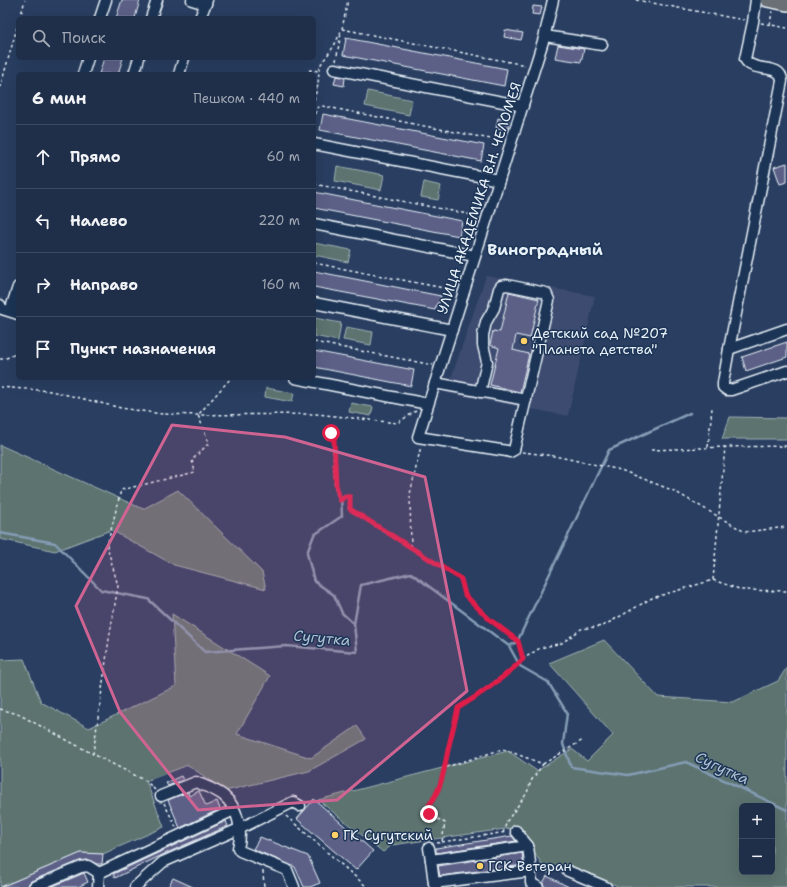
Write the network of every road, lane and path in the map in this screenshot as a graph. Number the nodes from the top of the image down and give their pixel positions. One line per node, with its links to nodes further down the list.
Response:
1 (25, 0): 12 (path)
2 (106, 0): 13 (street)
3 (157, 0): 14 (street)
4 (192, 0): 9 (street)
5 (348, 0): 20 (path)
6 (553, 0): 22 (street, УЛИЦА АКАДЕМИКА В.Н. ЧЕЛОМЕЯ)
7 (636, 0): 16 (path)
8 (756, 0): 55 (street)
9 (207, 2): 15 (street)
10 (770, 4): 11 (main road); 18 (path)
11 (787, 4)
12 (21, 16)
13 (101, 16)
14 (152, 16)
15 (201, 16)
16 (748, 21)
17 (756, 22): 18 (path)
18 (770, 25): 19 (path)
19 (787, 28)
20 (342, 29): 27 (path); 28 (path); 29 (path)
21 (16, 31): 34 (path)
22 (545, 36): 23 (street); 27 (street, УЛИЦА АКАДЕМИКА В.Н. ЧЕЛОМЕЯ)
23 (602, 45)
24 (87, 60): 30 (street)
25 (138, 60): 31 (street)
26 (183, 60): 32 (street)
27 (535, 67): 36 (street, УЛИЦА АКАДЕМИКА В.Н. ЧЕЛОМЕЯ)
28 (334, 69): 36 (street)
29 (318, 71): 33 (path); 35 (path)
30 (84, 72)
31 (135, 72)
32 (180, 72)
33 (307, 72)
34 (0, 88)
35 (316, 92)
36 (523, 106): 38 (street, УЛИЦА АКАДЕМИКА В.Н. ЧЕЛОМЕЯ)
37 (316, 112): 38 (path)
38 (511, 143): 40 (street, УЛИЦА АКАДЕМИКА В.Н. ЧЕЛОМЕЯ)
39 (316, 144): 40 (street)
40 (499, 180): 42 (street, УЛИЦА АКАДЕМИКА В.Н. ЧЕЛОМЕЯ)
41 (316, 184): 42 (path)
42 (488, 218): 44 (street, УЛИЦА АКАДЕМИКА В.Н. ЧЕЛОМЕЯ)
43 (316, 224): 44 (street)
44 (475, 256): 46 (street, УЛИЦА АКАДЕМИКА В.Н. ЧЕЛОМЕЯ)
45 (316, 263): 46 (path)
46 (464, 292): 53 (street, УЛИЦА АКАДЕМИКА В.Н. ЧЕЛОМЕЯ)
47 (16, 293): 50 (street)
48 (316, 304): 53 (street)
49 (0, 305): 51 (street)
50 (16, 312)
51 (16, 313)
52 (787, 329): 55 (street)
53 (452, 330): 58 (street, УЛИЦА АКАДЕМИКА В.Н. ЧЕЛОМЕЯ)
54 (316, 342): 58 (path)
55 (729, 349): 59 (street)
56 (16, 354): 57 (path)
57 (0, 359)
58 (440, 366): 62 (street, УЛИЦА АКАДЕМИКА В.Н. ЧЕЛОМЕЯ)
59 (787, 371)
60 (229, 380): 68 (path)
61 (305, 380): 66 (street)
62 (435, 383): 64 (street); 66 (street, УЛИЦА АКАДЕМИКА В.Н. ЧЕЛОМЕЯ)
63 (0, 388): 68 (path)
64 (480, 392): 65 (street); 65 (street)
65 (526, 400): 75 (street)
66 (428, 404): 68 (path); 70 (street, УЛИЦА АКАДЕМИКА В.Н. ЧЕЛОМЕЯ)
67 (712, 408): 71 (path)
68 (198, 415): 84 (path)
69 (331, 433): 78 (path)
70 (423, 438): 75 (street); 78 (path)
71 (708, 446): 73 (path); 74 (path)
72 (787, 446): 73 (path)
73 (725, 447): 76 (path)
74 (651, 450)
75 (512, 451): 76 (path)
76 (719, 517): 77 (path); 79 (path)
77 (787, 527)
78 (411, 547): 81 (path)
79 (713, 580): 80 (path); 81 (path)
80 (787, 591)
81 (523, 659): 86 (path)
82 (0, 709): 84 (path)
83 (583, 740): 85 (path)
84 (93, 754): 87 (path)
85 (543, 764): 86 (path); 93 (path)
86 (446, 768): 95 (path)
87 (161, 796): 90 (street); 94 (path)
88 (300, 806): 89 (street)
89 (278, 809): 91 (street); 109 (path)
90 (234, 810): 91 (street); 94 (street)
91 (240, 828): 98 (street); 106 (street)
92 (516, 831): 93 (path); 96 (street)
93 (503, 833): 95 (path)
94 (180, 836): 102 (street)
95 (442, 842): 97 (path)
96 (528, 846): 99 (street); 100 (street)
97 (430, 848): 99 (street)
98 (263, 860): 107 (path); 108 (street)
99 (431, 860): 103 (street)
100 (531, 871): 103 (street); 110 (street)
101 (568, 871): 111 (street)
102 (99, 873): 104 (street); 105 (street)
103 (435, 885)
104 (34, 887)
105 (98, 887)
106 (136, 887)
107 (264, 887)
108 (294, 887)
109 (367, 887)
110 (538, 887)
111 (606, 887)

